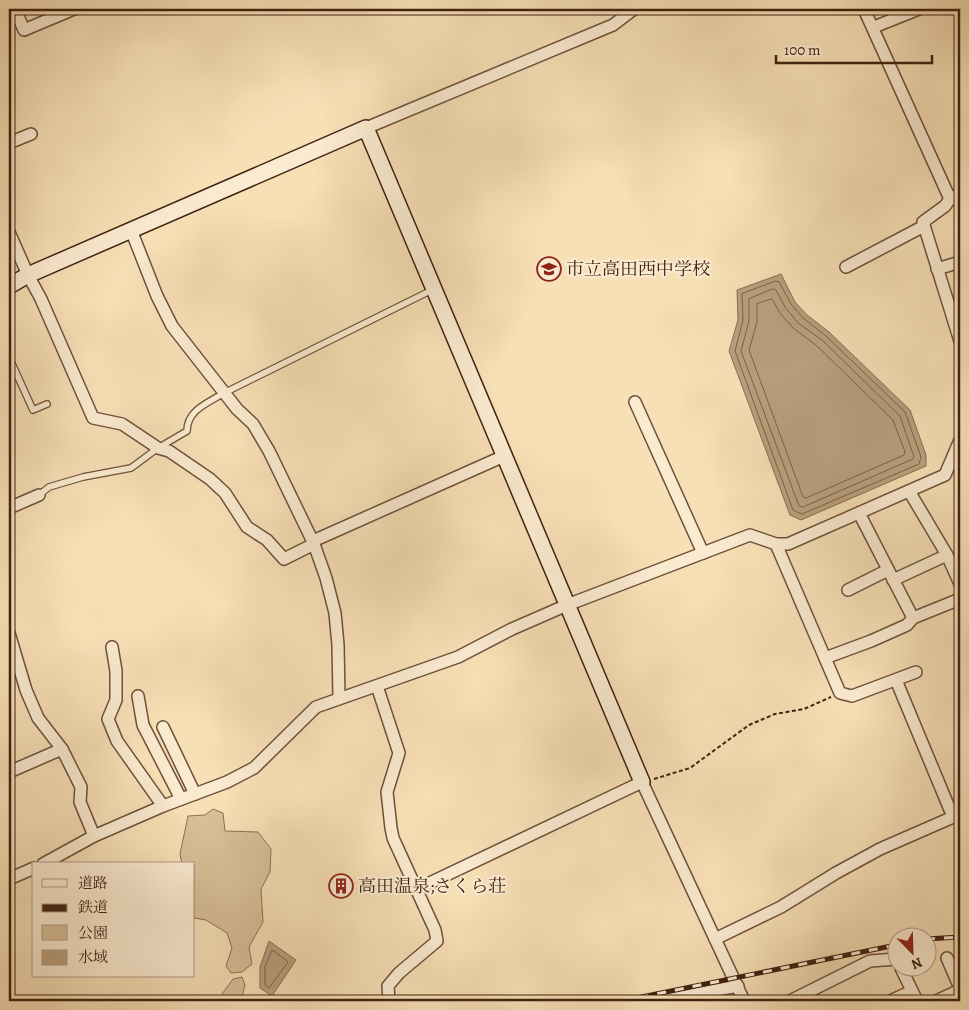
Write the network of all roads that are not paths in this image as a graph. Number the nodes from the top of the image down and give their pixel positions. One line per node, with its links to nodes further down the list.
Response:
1 (15, 9): 2 (street)
2 (74, 9)
3 (634, 9): 7 (street)
4 (864, 9): 6 (street)
5 (919, 9): 6 (street)
6 (874, 27): 10 (street)
7 (366, 128): 12 (street); 19 (street)
8 (31, 134): 9 (street)
9 (9, 143)
10 (955, 196): 11 (street)
11 (924, 226): 15 (street); 16 (street)
12 (132, 230): 17 (street); 22 (street)
13 (10, 236): 17 (street)
14 (960, 262): 16 (street)
15 (846, 267)
16 (937, 269): 20 (street)
17 (28, 275): 18 (street); 26 (street)
18 (9, 286)
19 (434, 289): 22 (lane); 27 (street)
20 (960, 341)
21 (9, 357): 24 (lane)
22 (224, 394): 26 (lane); 32 (street)
23 (635, 402): 34 (street)
24 (47, 404)
25 (960, 440): 28 (street)
26 (158, 448): 29 (lane); 32 (street)
27 (504, 456): 32 (street); 40 (street)
28 (909, 491): 31 (street); 35 (street)
29 (39, 495): 30 (street)
30 (9, 508)
31 (859, 513): 33 (street); 36 (street)
32 (314, 543): 50 (street)
33 (776, 544): 34 (street); 44 (street)
34 (703, 553): 40 (street)
35 (946, 555): 36 (street); 37 (street)
36 (891, 575): 38 (street); 41 (street)
37 (960, 584)
38 (848, 590)
39 (960, 599): 41 (street)
40 (567, 605): 48 (street); 54 (street)
41 (913, 618): 44 (street)
42 (9, 633): 45 (street)
43 (112, 648): 57 (street)
44 (825, 658): 47 (street)
45 (13, 663): 52 (street)
46 (916, 672): 47 (street)
47 (896, 680): 58 (street)
48 (376, 686): 50 (street); 63 (street)
49 (138, 696): 56 (street)
50 (339, 698): 55 (street)
51 (163, 727): 55 (street)
52 (62, 749): 53 (street); 59 (street)
53 (9, 772)
54 (642, 782): 63 (street); 64 (street)
55 (195, 794): 56 (street)
56 (181, 799): 57 (street)
57 (163, 806): 59 (street)
58 (957, 815): 64 (street)
59 (94, 836): 60 (street)
60 (47, 862)
61 (32, 869): 62 (street)
62 (9, 879)
63 (417, 890): 72 (street)
64 (715, 939): 68 (street)
65 (947, 958): 69 (street)
66 (886, 960): 75 (street)
67 (906, 978): 70 (street)
68 (738, 986): 71 (street); 74 (street)
69 (960, 989): 77 (street)
70 (914, 996): 76 (street)
71 (690, 998): 73 (street)
72 (389, 1001)
73 (658, 1001)
74 (744, 1001)
75 (790, 1001)
76 (890, 1001)
77 (936, 1001)

